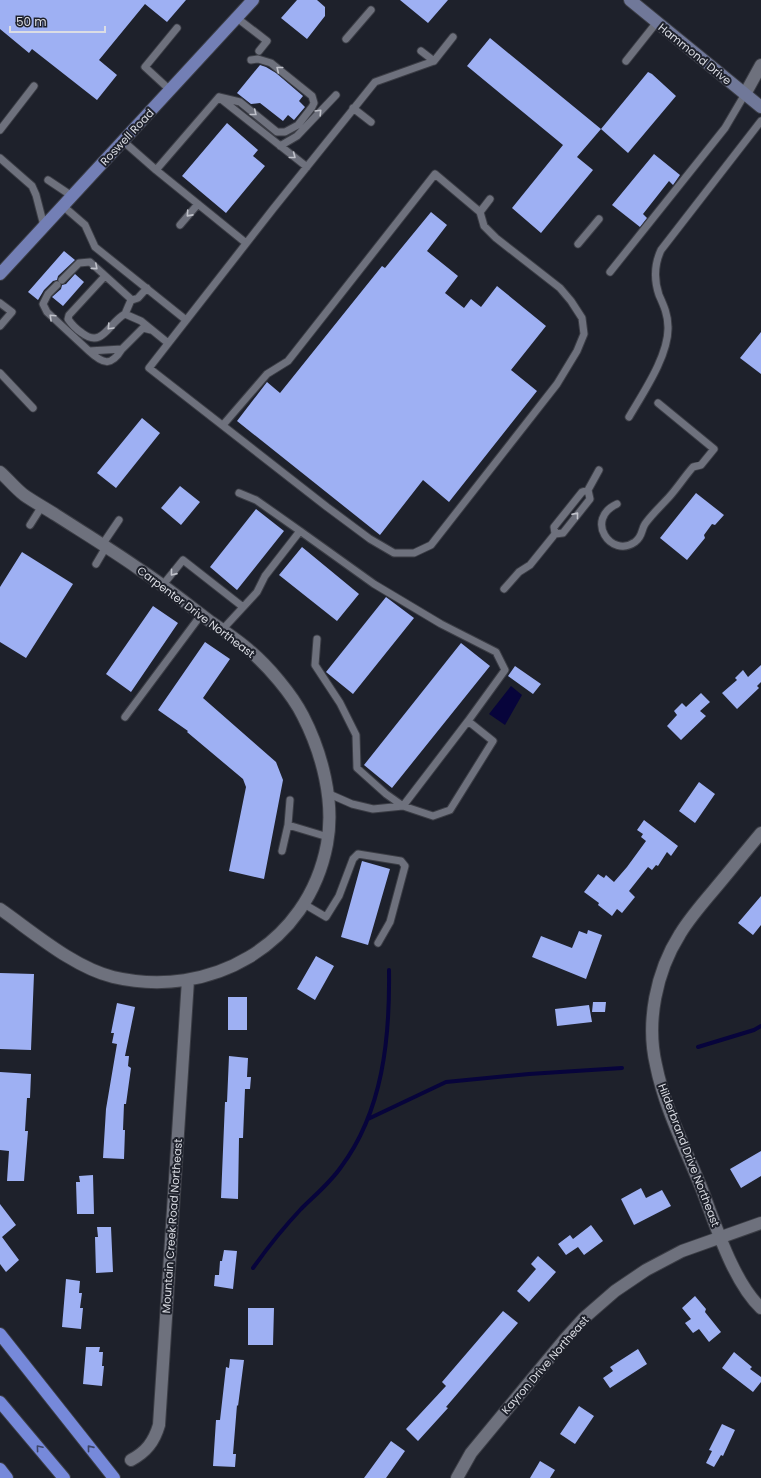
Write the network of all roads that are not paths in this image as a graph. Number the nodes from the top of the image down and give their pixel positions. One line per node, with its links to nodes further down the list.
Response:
1 (253, 0): 4 (main road, Roswell Road)
2 (630, 0): 5 (street, Hammond Drive)
3 (370, 10): 8 (lane)
4 (237, 18): 9 (lane); 16 (main road, Roswell Road)
5 (657, 22): 13 (lane); 17 (street, Hammond Drive)
6 (177, 28): 16 (lane)
7 (453, 38): 12 (lane)
8 (346, 39)
9 (259, 51)
10 (421, 51): 12 (lane)
11 (251, 60): 19 (lane, one-way to 11)
12 (434, 61): 21 (lane)
13 (626, 61)
14 (761, 65): 17 (street)
15 (34, 86): 24 (lane)
16 (170, 90): 25 (main road, Roswell Road)
17 (745, 94): 20 (street, Hammond Drive); 41 (lane)
18 (336, 95): 26 (lane, one-way to 18)
19 (219, 97): 26 (lane); 29 (lane)
20 (761, 107)
21 (354, 108): 23 (lane); 28 (lane)
22 (761, 121): 58 (lane)
23 (371, 122)
24 (0, 130)
25 (123, 141): 29 (lane); 31 (main road, Roswell Road)
26 (280, 146): 28 (lane, one-way to 28)
27 (0, 158): 38 (lane)
28 (307, 167): 39 (lane)
29 (156, 170): 33 (lane)
30 (48, 180): 31 (lane)
31 (72, 196): 34 (main road, Roswell Road)
32 (490, 199): 35 (lane)
33 (198, 204): 37 (lane, one-way to 37); 39 (lane)
34 (63, 206): 38 (main road, Roswell Road); 44 (lane)
35 (480, 212): 59 (lane); 59 (lane)
36 (599, 219): 40 (lane)
37 (180, 224)
38 (44, 226): 42 (main road, Roswell Road)
39 (246, 243): 48 (lane)
40 (578, 244)
41 (610, 272)
42 (0, 274)
43 (105, 276): 45 (lane); 50 (lane); 50 (lane, one-way to 43)
44 (147, 288): 45 (lane); 48 (lane)
45 (131, 300): 47 (lane)
46 (0, 303): 49 (lane)
47 (125, 314): 50 (lane, one-way to 50); 51 (lane)
48 (186, 320): 52 (lane)
49 (0, 326)
50 (69, 327): 54 (lane)
51 (153, 330): 52 (lane); 53 (lane)
52 (168, 343): 59 (lane)
53 (122, 349): 54 (lane); 54 (lane)
54 (89, 351)
55 (0, 373): 57 (lane)
56 (658, 403): 64 (lane)
57 (34, 408)
58 (629, 417)
59 (223, 425)
60 (599, 470): 62 (lane)
61 (0, 472): 65 (street, Carpenter Drive Northeast)
62 (588, 490): 69 (lane); 69 (lane, one-way to 62)
63 (239, 493): 68 (lane)
64 (618, 504)
65 (42, 506): 67 (lane); 70 (street, Carpenter Drive Northeast)
66 (119, 520): 70 (lane)
67 (30, 525)
68 (300, 531): 74 (lane); 79 (lane)
69 (555, 534): 73 (lane)
70 (104, 546): 71 (lane); 72 (street, Carpenter Drive Northeast)
71 (96, 564)
72 (162, 586): 74 (lane, one-way to 72); 75 (street, Carpenter Drive Northeast)
73 (504, 589)
74 (243, 607): 76 (lane)
75 (201, 615): 76 (street, Carpenter Drive Northeast); 78 (lane)
76 (222, 630): 80 (street, Carpenter Drive Northeast)
77 (317, 639): 82 (lane)
78 (125, 717)
79 (468, 720): 82 (lane); 82 (lane)
80 (327, 793): 82 (lane); 85 (street, Carpenter Drive Northeast)
81 (290, 800): 83 (lane)
82 (402, 806)
83 (288, 825): 85 (lane); 86 (lane)
84 (761, 833): 92 (street, Hilderbrand Drive Northeast)
85 (328, 837): 87 (street, Carpenter Drive Northeast)
86 (282, 851)
87 (304, 904): 89 (lane); 90 (street, Carpenter Drive Northeast)
88 (0, 909): 90 (street, Carpenter Drive Northeast)
89 (378, 943)
90 (188, 980): 96 (street, Mountain Creek Road Northeast)
91 (761, 1223): 92 (street, Kayron Drive Northeast)
92 (721, 1238): 93 (street, Hilderbrand Drive Northeast); 101 (street, Kayron Drive Northeast)
93 (761, 1308)
94 (0, 1334): 100 (highway, one-way to 94)
95 (0, 1402): 99 (highway, one-way to 95)
96 (131, 1460)
97 (0, 1469): 98 (highway)
98 (7, 1478)
99 (64, 1478)
100 (114, 1478)
101 (457, 1478)

